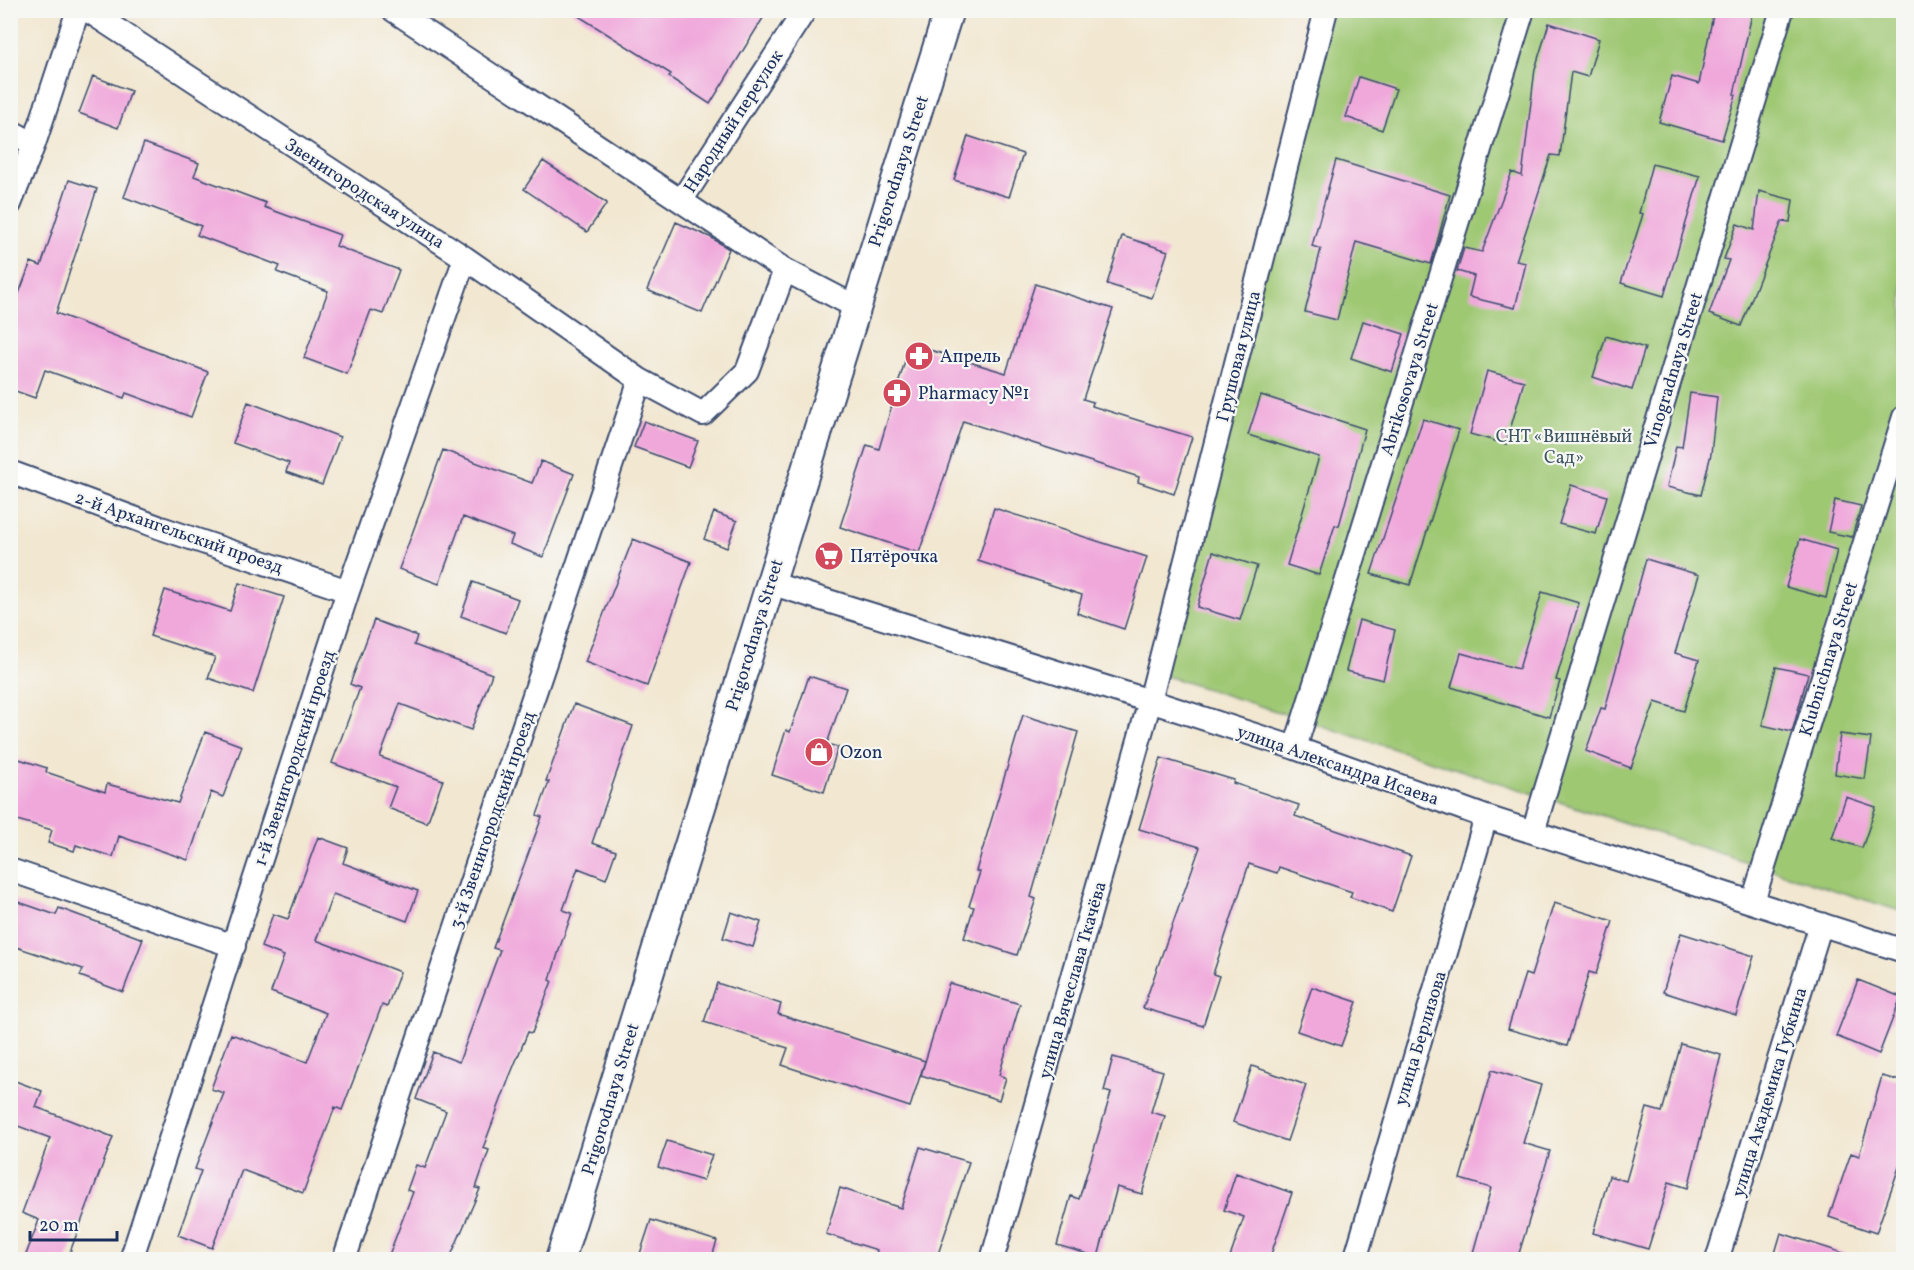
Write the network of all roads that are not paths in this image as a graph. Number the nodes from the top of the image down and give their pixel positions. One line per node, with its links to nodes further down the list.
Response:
1 (78, 10): 10 (street)
2 (87, 10): 13 (street, Звенигородская улица)
3 (393, 10): 11 (street)
4 (805, 10): 11 (street, Народный переулок)
5 (949, 10): 15 (street, Prigorodnaya Street)
6 (1326, 10): 21 (street, Грушовая улица)
7 (1523, 10): 22 (street, Abrikosovaya Street)
8 (1782, 10): 24 (street, Vinogradnaya Street)
9 (10, 131): 10 (street)
10 (34, 144): 12 (street)
11 (681, 201): 14 (street)
12 (10, 204)
13 (465, 258): 16 (street, Звенигородская улица); 20 (street, 1-й Звенигородский проезд)
14 (785, 270): 15 (street); 16 (street, Звенигородская улица)
15 (856, 307): 19 (street, Prigorodnaya Street)
16 (640, 380): 31 (street, 3-й Звенигородский проезд)
17 (1904, 417): 26 (street, Klubnichnaya Street)
18 (10, 472): 20 (street, 2-й Архангельский проезд)
19 (771, 583): 21 (street, улица Александра Исаева); 32 (street, Prigorodnaya Street)
20 (348, 591): 28 (street, 1-й Звенигородский проезд)
21 (1150, 701): 22 (street, улица Александра Исаева); 33 (street, улица Вячеслава Ткачёва)
22 (1295, 748): 23 (street, улица Александра Исаева)
23 (1486, 817): 24 (street, улица Александра Исаева); 34 (street, улица Берлизова)
24 (1533, 832): 26 (street, улица Александра Исаева)
25 (10, 870): 28 (street)
26 (1753, 901): 27 (street, улица Александра Исаева)
27 (1821, 924): 29 (street, улица Александра Исаева); 35 (street, улица Академика Губкина)
28 (234, 946): 30 (street, 1-й Звенигородский проезд)
29 (1904, 951)
30 (131, 1260)
31 (344, 1260)
32 (560, 1260)
33 (992, 1260)
34 (1354, 1260)
35 (1717, 1260)

